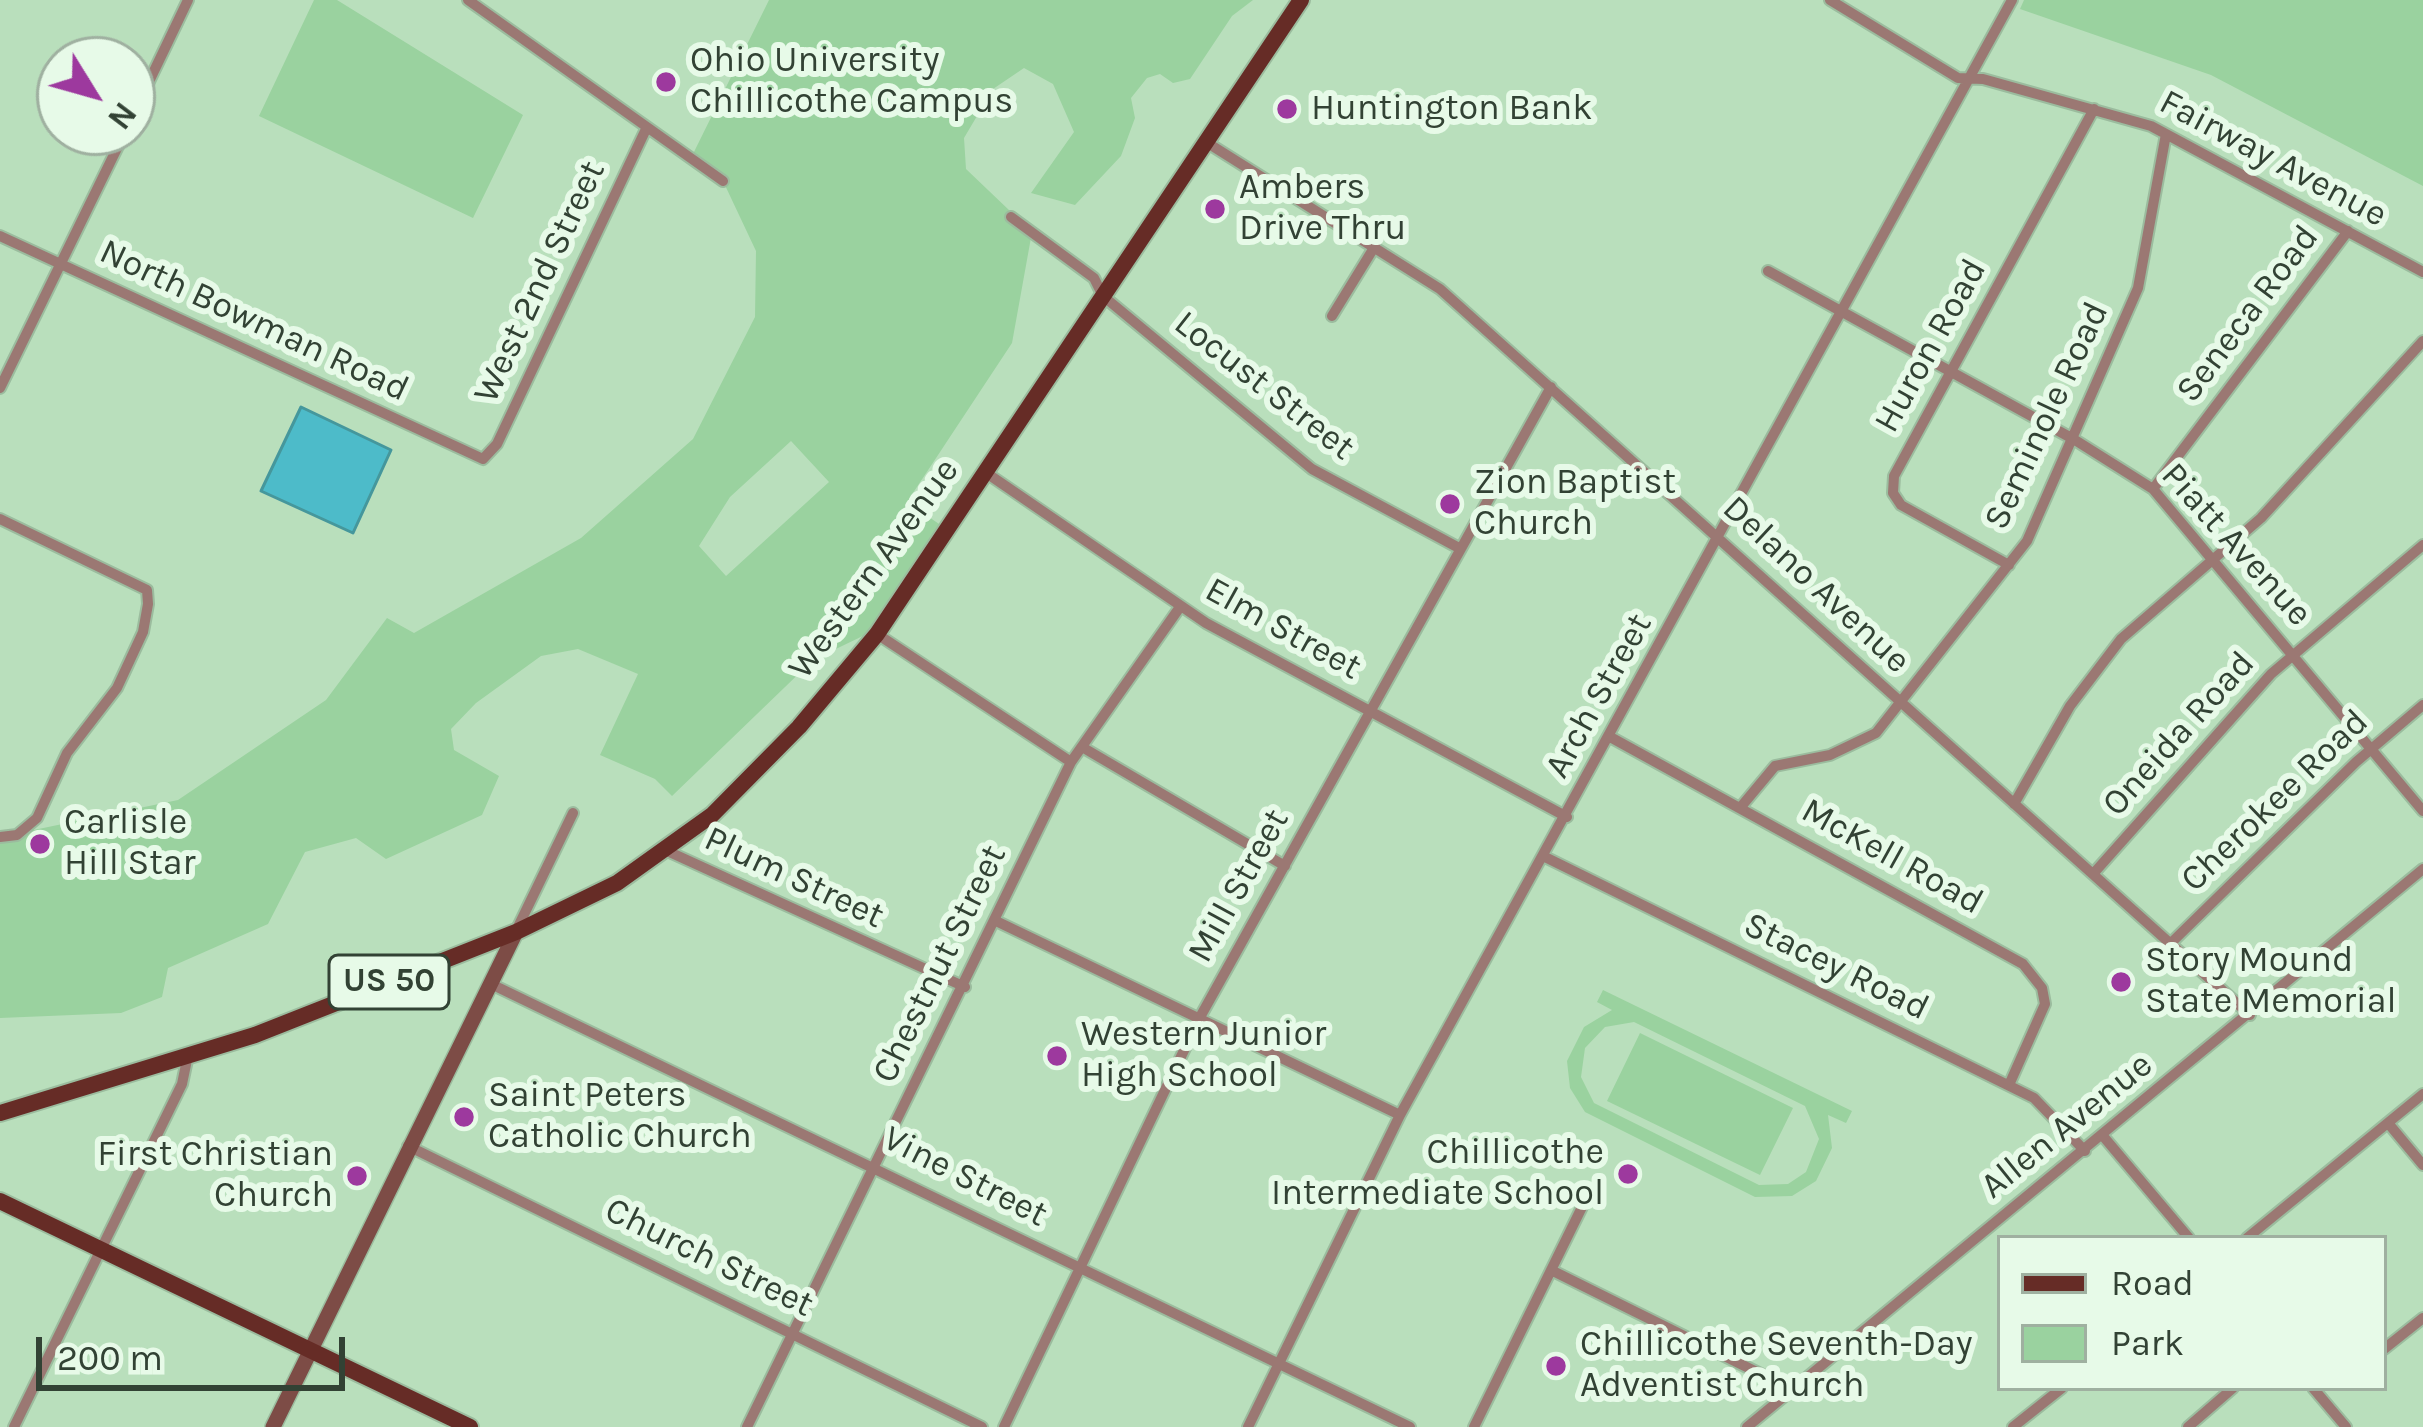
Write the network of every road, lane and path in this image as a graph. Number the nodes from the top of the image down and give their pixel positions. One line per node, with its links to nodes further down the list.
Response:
1 (188, 0): 6 (street)
2 (468, 0): 9 (street)
3 (1301, 0): 11 (main road, Western Avenue / US 50)
4 (1830, 0): 7 (street, Fairway Avenue)
5 (2012, 0): 7 (street, Arch Street)
6 (156, 66)
7 (1970, 77): 8 (street, Fairway Avenue); 22 (street, Arch Street)
8 (2094, 109): 10 (street, Fairway Avenue); 25 (street, Huron Road)
9 (647, 127): 13 (street); 29 (street, West 2nd Street)
10 (2166, 134): 15 (street, Fairway Avenue); 28 (street, Seminole Road)
11 (1206, 142): 17 (street, Delano Avenue); 21 (main road, Western Avenue / US 50)
12 (112, 156): 18 (street)
13 (723, 181)
14 (1011, 217): 21 (street, Locust Street)
15 (2348, 231): 20 (street, Fairway Avenue); 31 (street, Seneca Road)
16 (0, 236): 18 (street, North Bowman Road)
17 (1376, 246): 23 (street); 26 (street, Delano Avenue)
18 (59, 264): 27 (street); 29 (street, North Bowman Road)
19 (1768, 271): 22 (street, Piatt Avenue)
20 (2423, 272)
21 (1102, 296): 30 (main road, Western Avenue / US 50); 35 (street, Locust Street)
22 (1842, 311): 25 (street, Piatt Avenue); 33 (street, Arch Street)
23 (1332, 316)
24 (2423, 341): 36 (street)
25 (1952, 371): 28 (street, Piatt Avenue); 37 (street, Huron Road)
26 (1551, 387): 33 (street, Delano Avenue); 35 (street, Mill Street)
27 (0, 388)
28 (2074, 440): 31 (street, Piatt Avenue); 37 (street, Seminole Road)
29 (483, 459)
30 (985, 472): 38 (street, Elm Street); 39 (main road, Western Avenue / US 50)
31 (2153, 490): 36 (street, Piatt Avenue)
32 (0, 519): 53 (street)
33 (1717, 535): 41 (street, Delano Avenue); 44 (street, Arch Street)
34 (2423, 545): 40 (street, Oneida Road)
35 (1459, 548): 43 (street, Mill Street)
36 (2212, 559): 40 (street, Piatt Avenue); 48 (street)
37 (2009, 565): 41 (street, Seminole Road)
38 (1180, 607): 43 (street, Elm Street); 45 (street, Chestnut Street)
39 (877, 634): 47 (street); 54 (main road, Western Avenue / US 50)
40 (2293, 655): 46 (street, Piatt Avenue); 58 (street, Oneida Road)
41 (1902, 705): 48 (street, Delano Avenue); 49 (street, Seminole Road)
42 (2423, 705): 46 (street, Cherokee Road)
43 (1371, 712): 52 (street, Elm Street); 56 (street, Mill Street)
44 (1612, 738): 49 (street, McKell Road); 52 (street, Arch Street)
45 (1082, 747): 47 (street, Chestnut Street); 56 (street)
46 (2371, 749): 50 (street, Piatt Avenue); 61 (street, Cherokee Road)
47 (1071, 762): 59 (street, Chestnut Street)
48 (2014, 804): 58 (street, Delano Avenue)
49 (1740, 808): 67 (street, McKell Road)
50 (2423, 811)
51 (573, 813): 60 (street)
52 (1567, 817): 55 (street, Arch Street)
53 (0, 837)
54 (665, 850): 60 (main road, Western Avenue / US 50); 63 (street, Plum Street)
55 (1545, 857): 67 (street, Stacey Road); 70 (street, Arch Street)
56 (1285, 866): 65 (street, Mill Street)
57 (2423, 869): 64 (street, Allen Avenue)
58 (2093, 874): 61 (street, Delano Avenue)
59 (996, 921): 63 (street, Chestnut Street); 65 (street)
60 (516, 932): 62 (street); 66 (main road, Western Avenue / US 50)
61 (2171, 943): 64 (street, Delano Avenue)
62 (491, 984): 73 (street); 75 (street, Vine Street)
63 (965, 986): 75 (street, Chestnut Street)
64 (2250, 1015): 72 (street, Allen Avenue)
65 (1199, 1019): 70 (street); 82 (street, Mill Street)
66 (188, 1055): 69 (main road, Western Avenue / US 50); 81 (street)
67 (2008, 1085): 74 (street, Stacey Road)
68 (2423, 1094): 71 (street)
69 (0, 1113)
70 (1400, 1115): 88 (street, Arch Street)
71 (2388, 1123): 76 (street); 80 (street)
72 (2104, 1136): 74 (street, Allen Avenue); 79 (street)
73 (409, 1146): 85 (street, Church Street); 87 (street)
74 (2085, 1151): 89 (street, Allen Avenue)
75 (873, 1164): 82 (street, Vine Street); 85 (street, Chestnut Street)
76 (2423, 1165)
77 (0, 1201): 81 (main road)
78 (1584, 1203): 83 (street)
79 (2186, 1235)
80 (2251, 1235)
81 (101, 1249): 87 (main road); 95 (street)
82 (1080, 1268): 88 (street, Vine Street); 100 (street, Mill Street)
83 (1551, 1270): 89 (street); 103 (street)
84 (2423, 1318): 86 (street)
85 (792, 1331): 98 (street, Chestnut Street); 99 (street, Church Street)
86 (2387, 1347)
87 (310, 1350): 96 (street); 97 (main road)
88 (1280, 1362): 101 (street, Arch Street); 102 (street, Vine Street)
89 (1792, 1390): 104 (street, Allen Avenue)
90 (2058, 1391): 105 (street)
91 (2230, 1391): 106 (street)
92 (2316, 1391): 94 (street)
93 (2332, 1391): 94 (street)
94 (2323, 1399): 107 (street)
95 (14, 1427)
96 (273, 1427)
97 (470, 1427)
98 (747, 1427)
99 (982, 1427)
100 (1004, 1427)
101 (1248, 1427)
102 (1410, 1427)
103 (1474, 1427)
104 (1747, 1427)
105 (2013, 1427)
106 (2188, 1427)
107 (2346, 1427)

